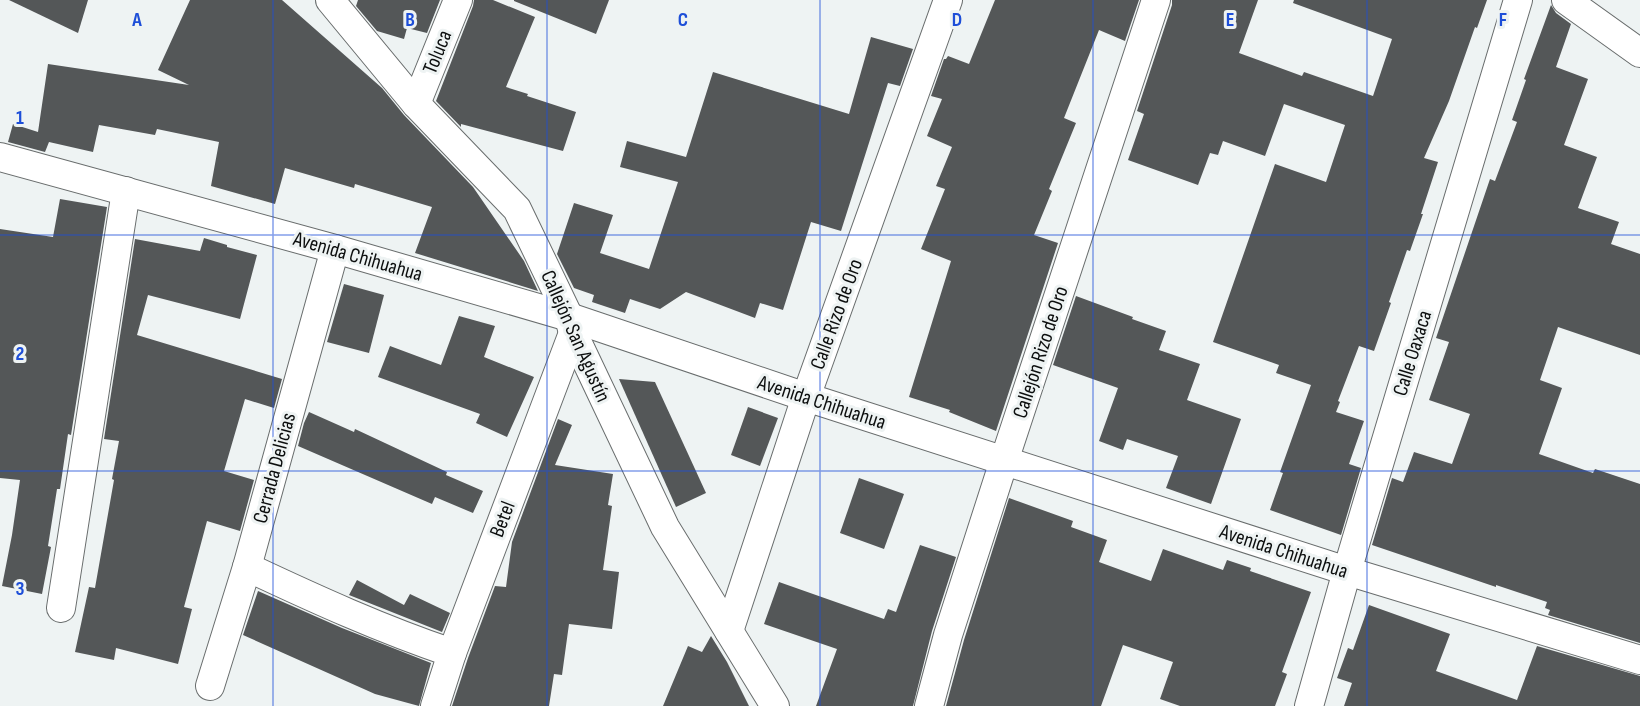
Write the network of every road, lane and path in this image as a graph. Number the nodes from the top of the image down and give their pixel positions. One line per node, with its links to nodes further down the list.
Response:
1 (330, 0): 8 (street, Callejón San Agustín)
2 (458, 0): 8 (street, Toluca)
3 (948, 0): 13 (street, Calle Rizo de Oro)
4 (1156, 0): 14 (street, Callejón Rizo de Oro)
5 (1518, 0): 16 (street, Calle Oaxaca)
6 (1566, 0): 7 (street)
7 (1640, 53)
8 (416, 104): 12 (street, Callejón San Agustín)
9 (0, 157): 10 (street, Avenida Chihuahua)
10 (126, 191): 11 (street, Avenida Chihuahua); 17 (street)
11 (335, 249): 12 (street, Avenida Chihuahua); 15 (street, Cerrada Delicias)
12 (571, 325): 13 (street, Avenida Chihuahua); 18 (street, Callejón San Agustín); 19 (street, Betel)
13 (806, 397): 14 (street, Avenida Chihuahua); 18 (street, Calle Rizo de Oro)
14 (1004, 461): 16 (street, Avenida Chihuahua); 24 (street, Callejón Rizo de Oro)
15 (247, 567): 19 (street); 21 (street, Cerrada Delicias)
16 (1347, 571): 20 (street, Avenida Chihuahua); 25 (street, Calle Oaxaca)
17 (61, 608)
18 (729, 631): 23 (street, Callejón San Agustín)
19 (452, 653): 22 (street, Betel)
20 (1640, 660)
21 (210, 686)
22 (435, 706)
23 (775, 706)
24 (929, 706)
25 (1309, 706)

